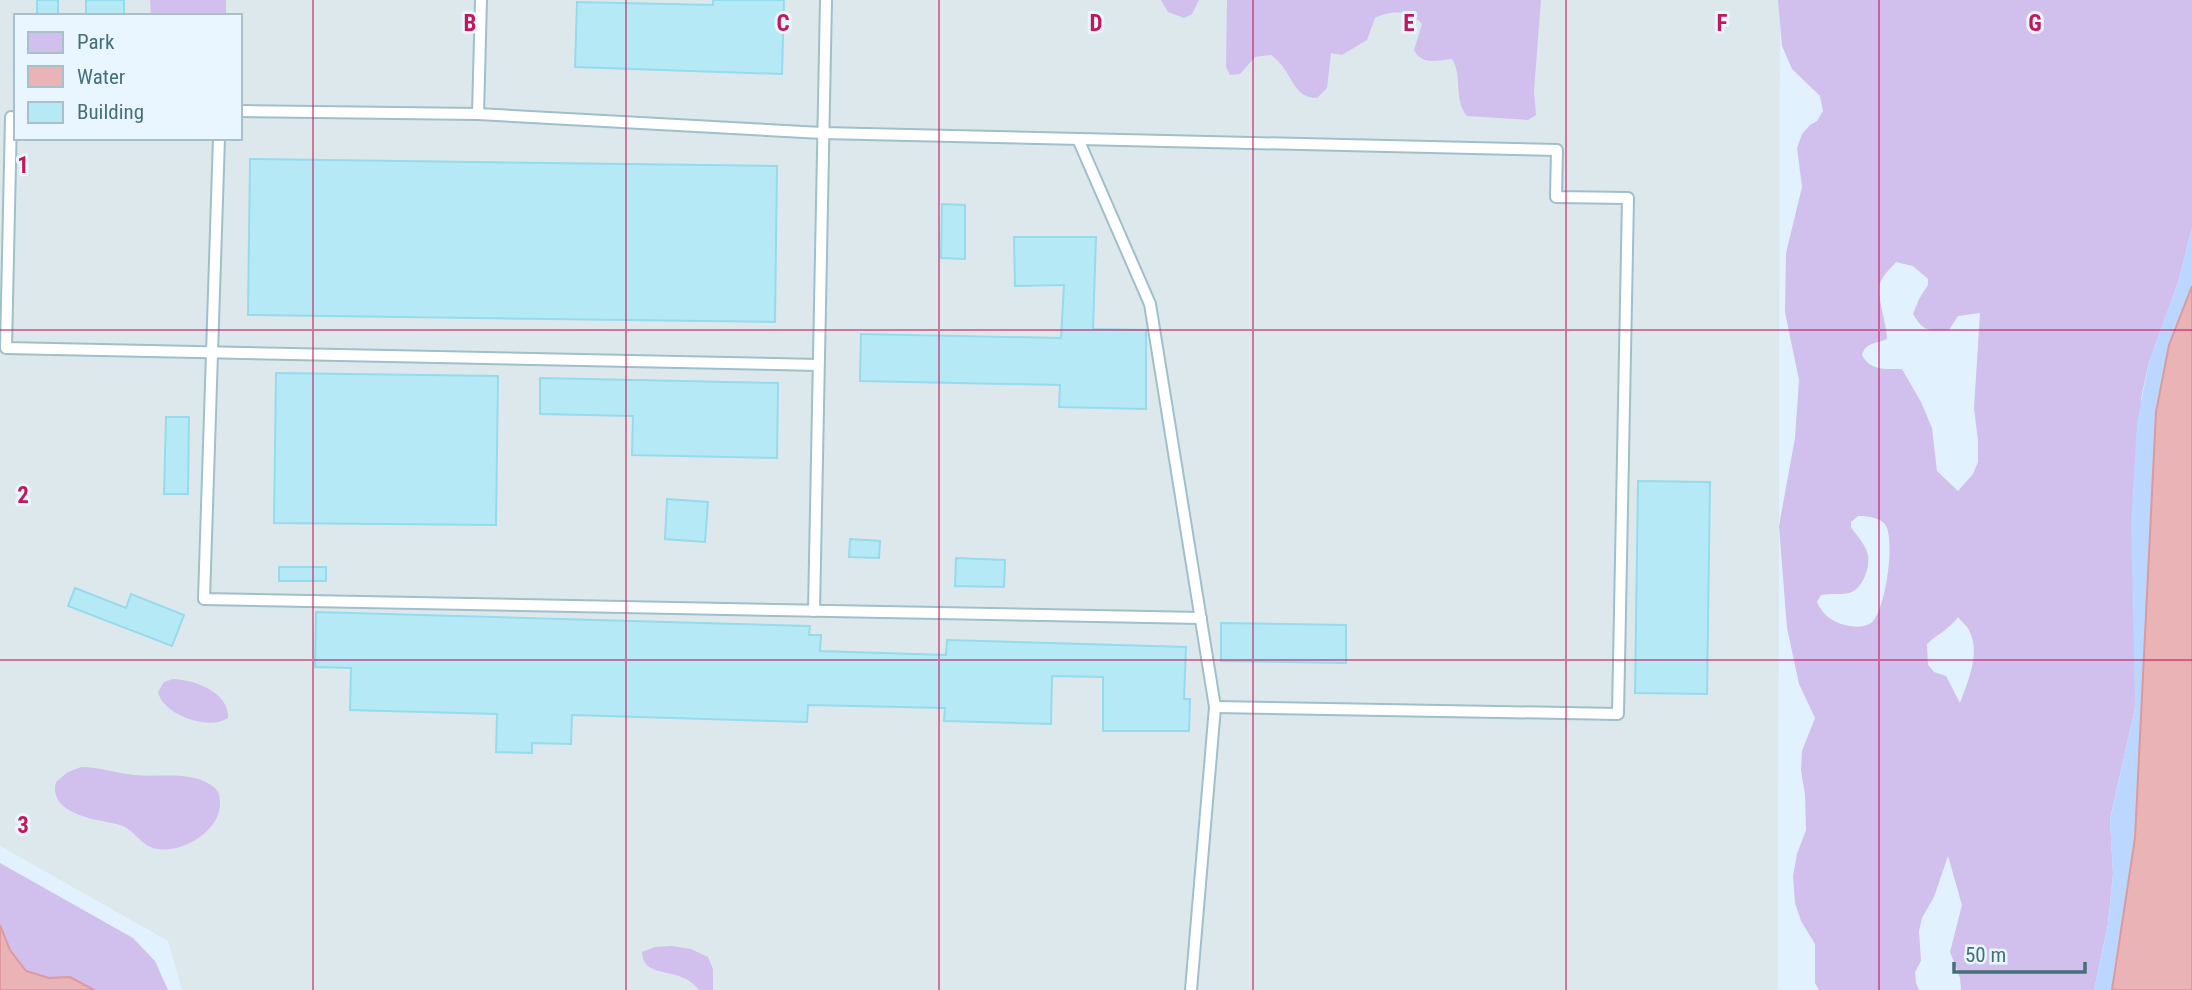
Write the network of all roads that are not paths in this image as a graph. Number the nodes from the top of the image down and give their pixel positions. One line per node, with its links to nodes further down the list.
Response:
1 (481, 0): 4 (lane)
2 (826, 0): 6 (lane)
3 (242, 111): 4 (lane)
4 (478, 114): 6 (lane)
5 (9, 117): 9 (lane)
6 (822, 133): 7 (lane); 10 (lane)
7 (1078, 139): 12 (lane); 13 (lane)
8 (219, 140): 9 (lane)
9 (212, 352): 10 (lane); 11 (lane)
10 (818, 365): 11 (lane)
11 (814, 611): 12 (lane)
12 (1201, 618): 13 (lane)
13 (1215, 708): 14 (lane)
14 (1191, 990)

